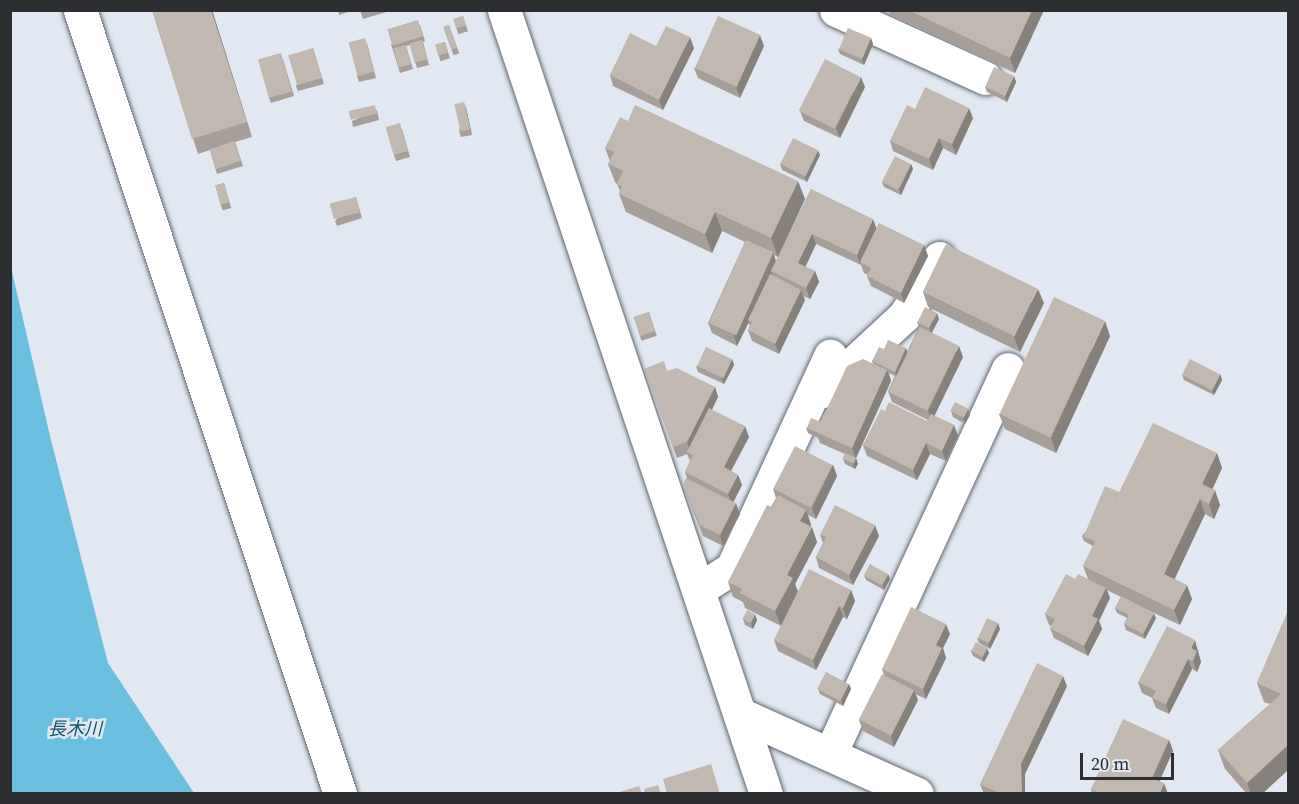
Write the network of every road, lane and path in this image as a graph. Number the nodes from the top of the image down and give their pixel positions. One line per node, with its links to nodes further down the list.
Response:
1 (80, 10): 14 (street)
2 (504, 10): 11 (street)
3 (820, 10): 4 (street)
4 (827, 10)
5 (836, 10): 6 (street)
6 (985, 78)
7 (939, 258): 10 (street)
8 (830, 356): 10 (street)
9 (1008, 369): 13 (street)
10 (808, 403): 11 (street)
11 (698, 590): 12 (street)
12 (740, 714): 13 (street); 15 (street)
13 (830, 754): 16 (street)
14 (340, 794)
15 (766, 794)
16 (917, 794)

